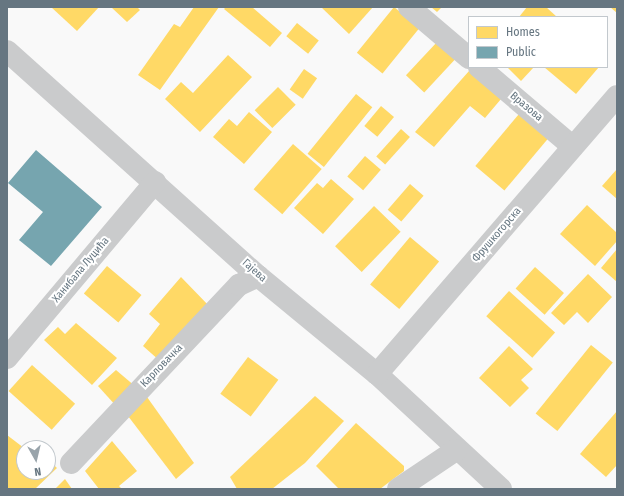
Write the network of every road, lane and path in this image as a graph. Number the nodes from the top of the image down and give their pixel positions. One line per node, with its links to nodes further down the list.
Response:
1 (409, 7): 3 (street)
2 (7, 51): 7 (street, Гајева)
3 (468, 57)
4 (480, 68): 6 (street, Вразова)
5 (617, 96): 6 (street, Фрушкогорска)
6 (573, 147): 10 (street, Фрушкогорска)
7 (155, 182): 8 (street, Гајева); 9 (street, Ханибала Луцића)
8 (258, 276): 10 (street, Гајева); 12 (street, Карловачка)
9 (7, 358)
10 (376, 374): 11 (street, Гајева)
11 (456, 450): 13 (street); 14 (street, Гајева)
12 (71, 463)
13 (398, 489)
14 (501, 489)

